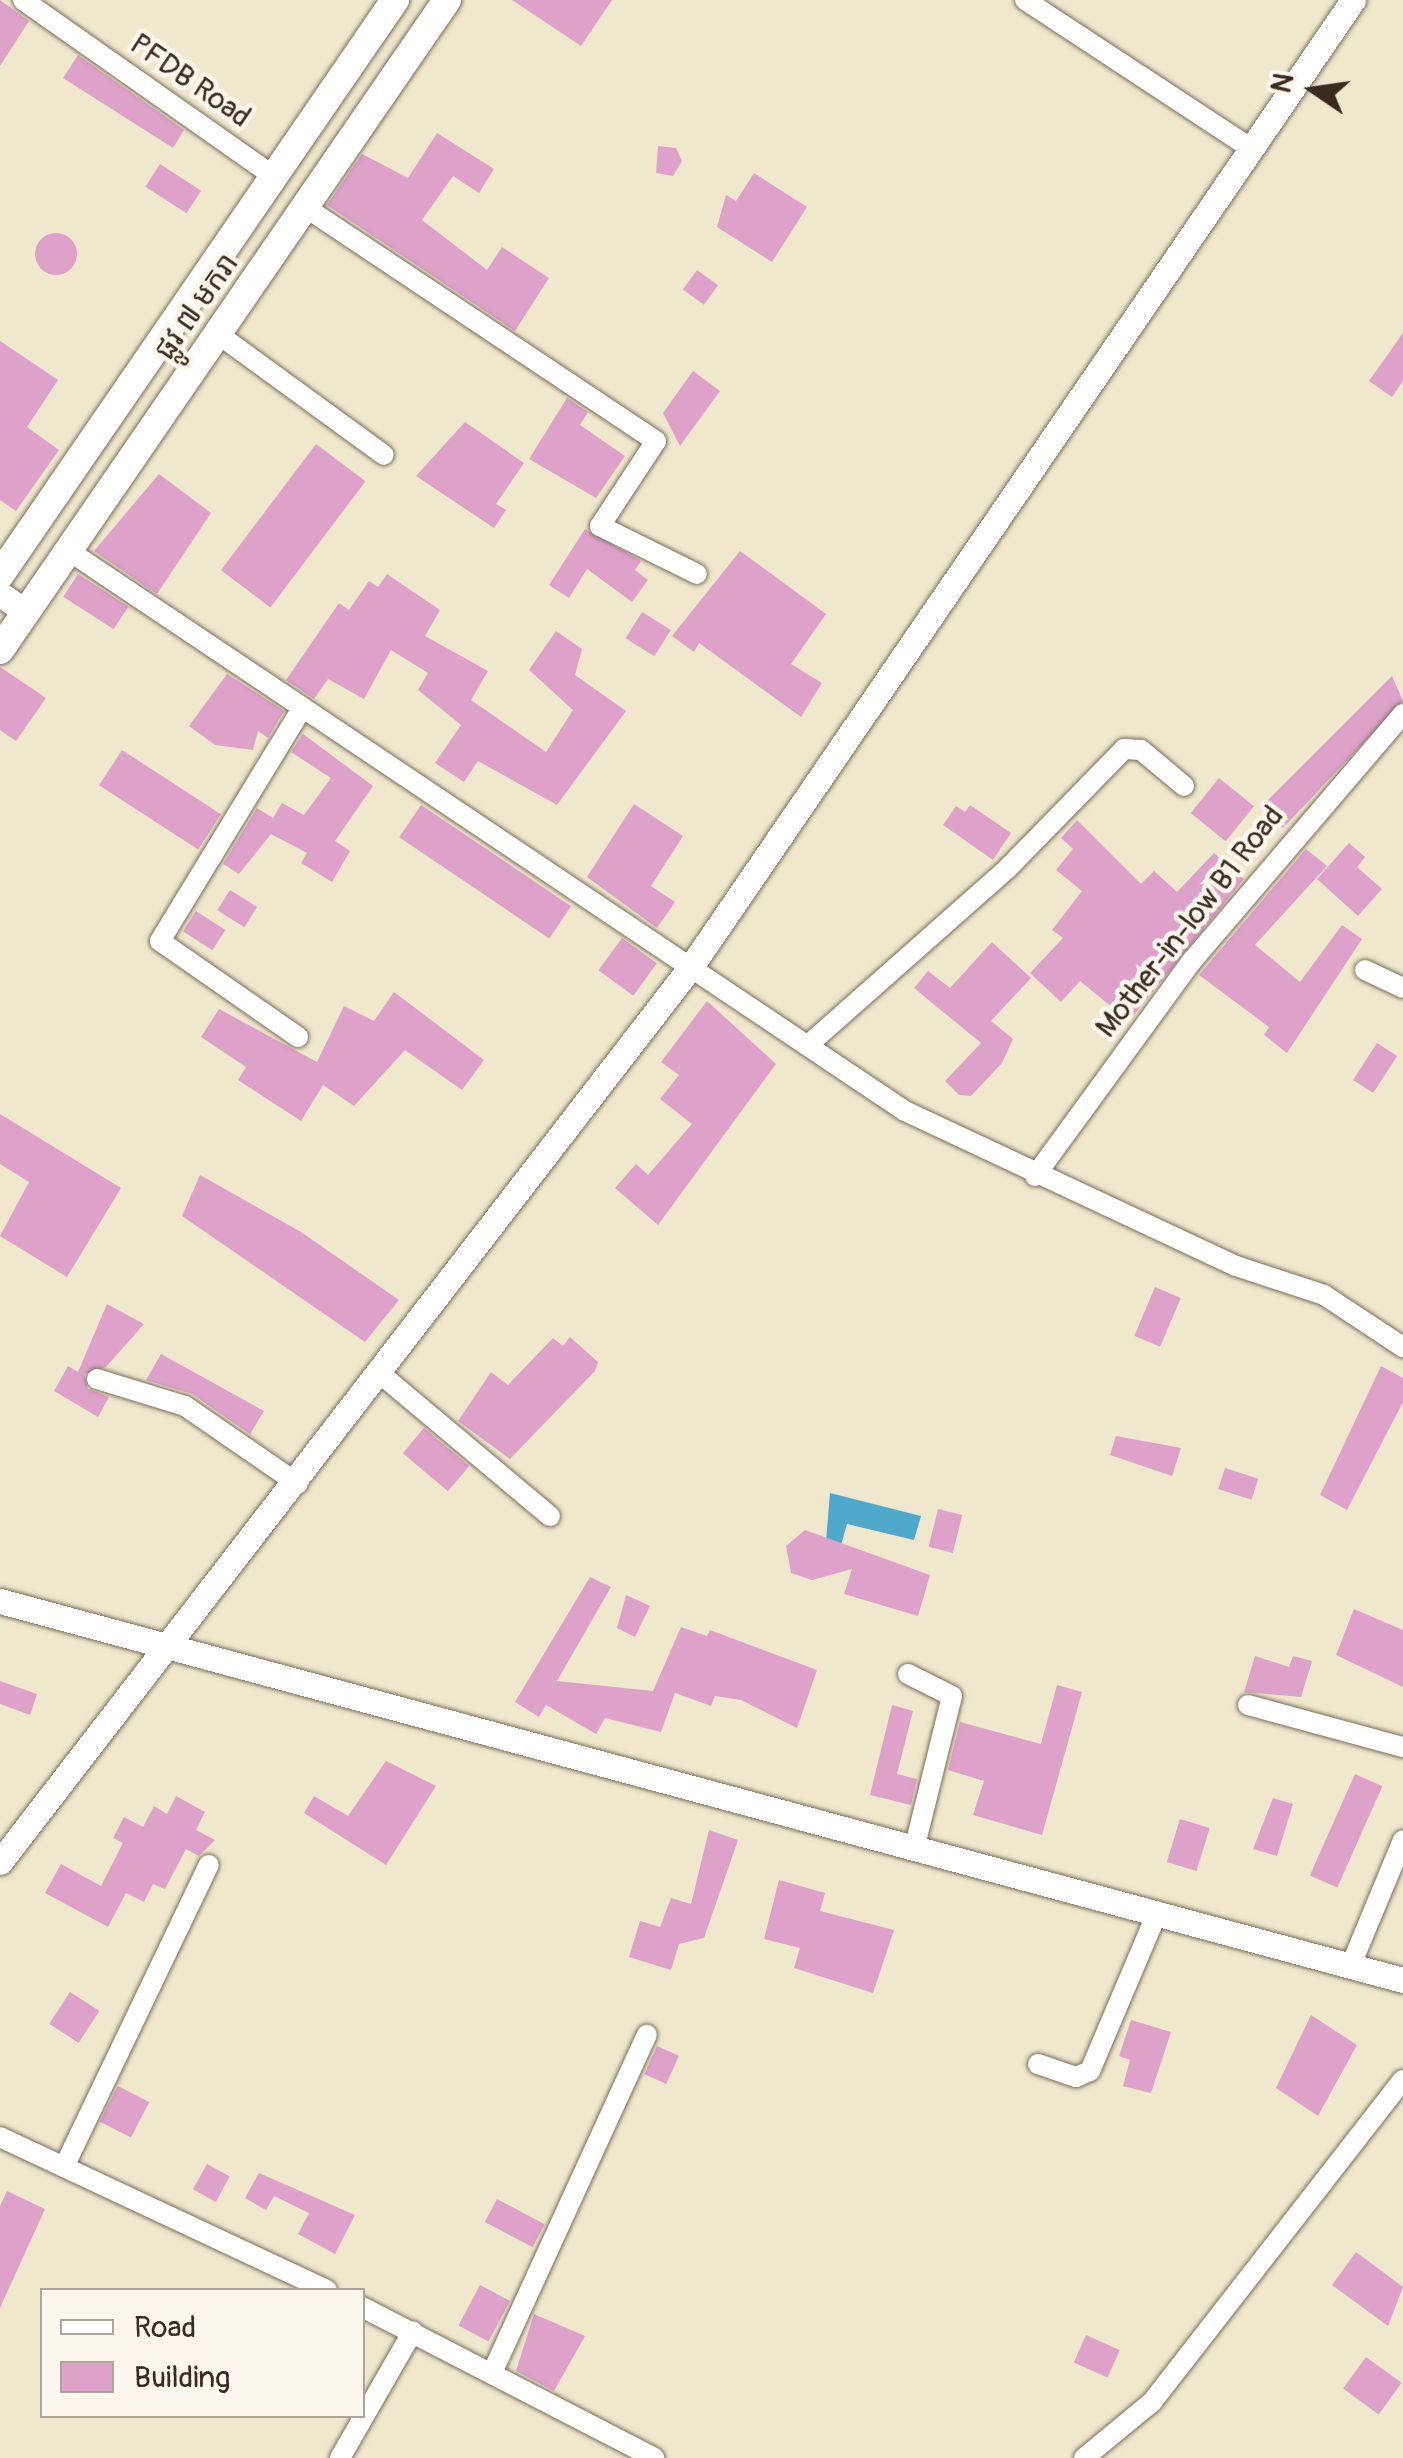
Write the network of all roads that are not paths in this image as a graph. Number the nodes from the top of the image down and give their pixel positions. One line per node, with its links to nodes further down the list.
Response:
1 (23, 0): 7 (street, PFDB Road)
2 (394, 0): 7 (main road, ផ្លូវ ៧ មករា)
3 (448, 0): 8 (main road, ផ្លូវ ៧ មករា)
4 (1026, 0): 6 (street)
5 (1353, 0): 6 (street)
6 (1253, 150): 20 (street)
7 (274, 176): 13 (main road, ផ្លូវ ៧ មករា)
8 (305, 208): 9 (main road, ផ្លូវ ៧ មករា); 12 (street)
9 (218, 334): 10 (street); 11 (main road, ផ្លូវ ៧ មករា)
10 (384, 455)
11 (69, 551): 15 (main road, ផ្លូវ ៧ មករា); 17 (street)
12 (697, 574)
13 (0, 575)
14 (0, 594): 15 (street)
15 (26, 612): 16 (main road, ផ្លូវ ៧ មករា)
16 (0, 650)
17 (302, 708): 20 (street); 23 (street)
18 (1403, 714): 25 (street, Mother-in-low B1 Road)
19 (1184, 786): 24 (street)
20 (692, 965): 24 (street); 27 (street)
21 (1365, 970): 22 (street)
22 (1403, 988)
23 (298, 1036)
24 (808, 1045): 25 (street)
25 (1035, 1176): 26 (street)
26 (1403, 1347)
27 (383, 1376): 29 (street); 30 (street)
28 (97, 1379): 29 (street)
29 (298, 1484): 32 (street)
30 (550, 1516)
31 (0, 1601): 32 (street)
32 (172, 1650): 37 (street); 38 (street)
33 (908, 1674): 37 (street)
34 (1248, 1704): 35 (street)
35 (1403, 1746)
36 (1403, 1840): 41 (street)
37 (914, 1850): 40 (street)
38 (0, 1862)
39 (209, 1865): 47 (street)
40 (1156, 1914): 41 (street); 44 (street)
41 (1351, 1966): 42 (street)
42 (1403, 1980)
43 (646, 2035): 51 (street)
44 (1038, 2064)
45 (1403, 2080): 56 (street)
46 (0, 2137): 47 (street)
47 (64, 2167): 48 (street)
48 (322, 2288)
49 (365, 2309): 50 (street)
50 (413, 2331): 51 (street); 52 (street)
51 (492, 2373): 55 (street)
52 (365, 2415)
53 (363, 2418): 54 (street)
54 (340, 2458)
55 (654, 2458)
56 (1084, 2458)

